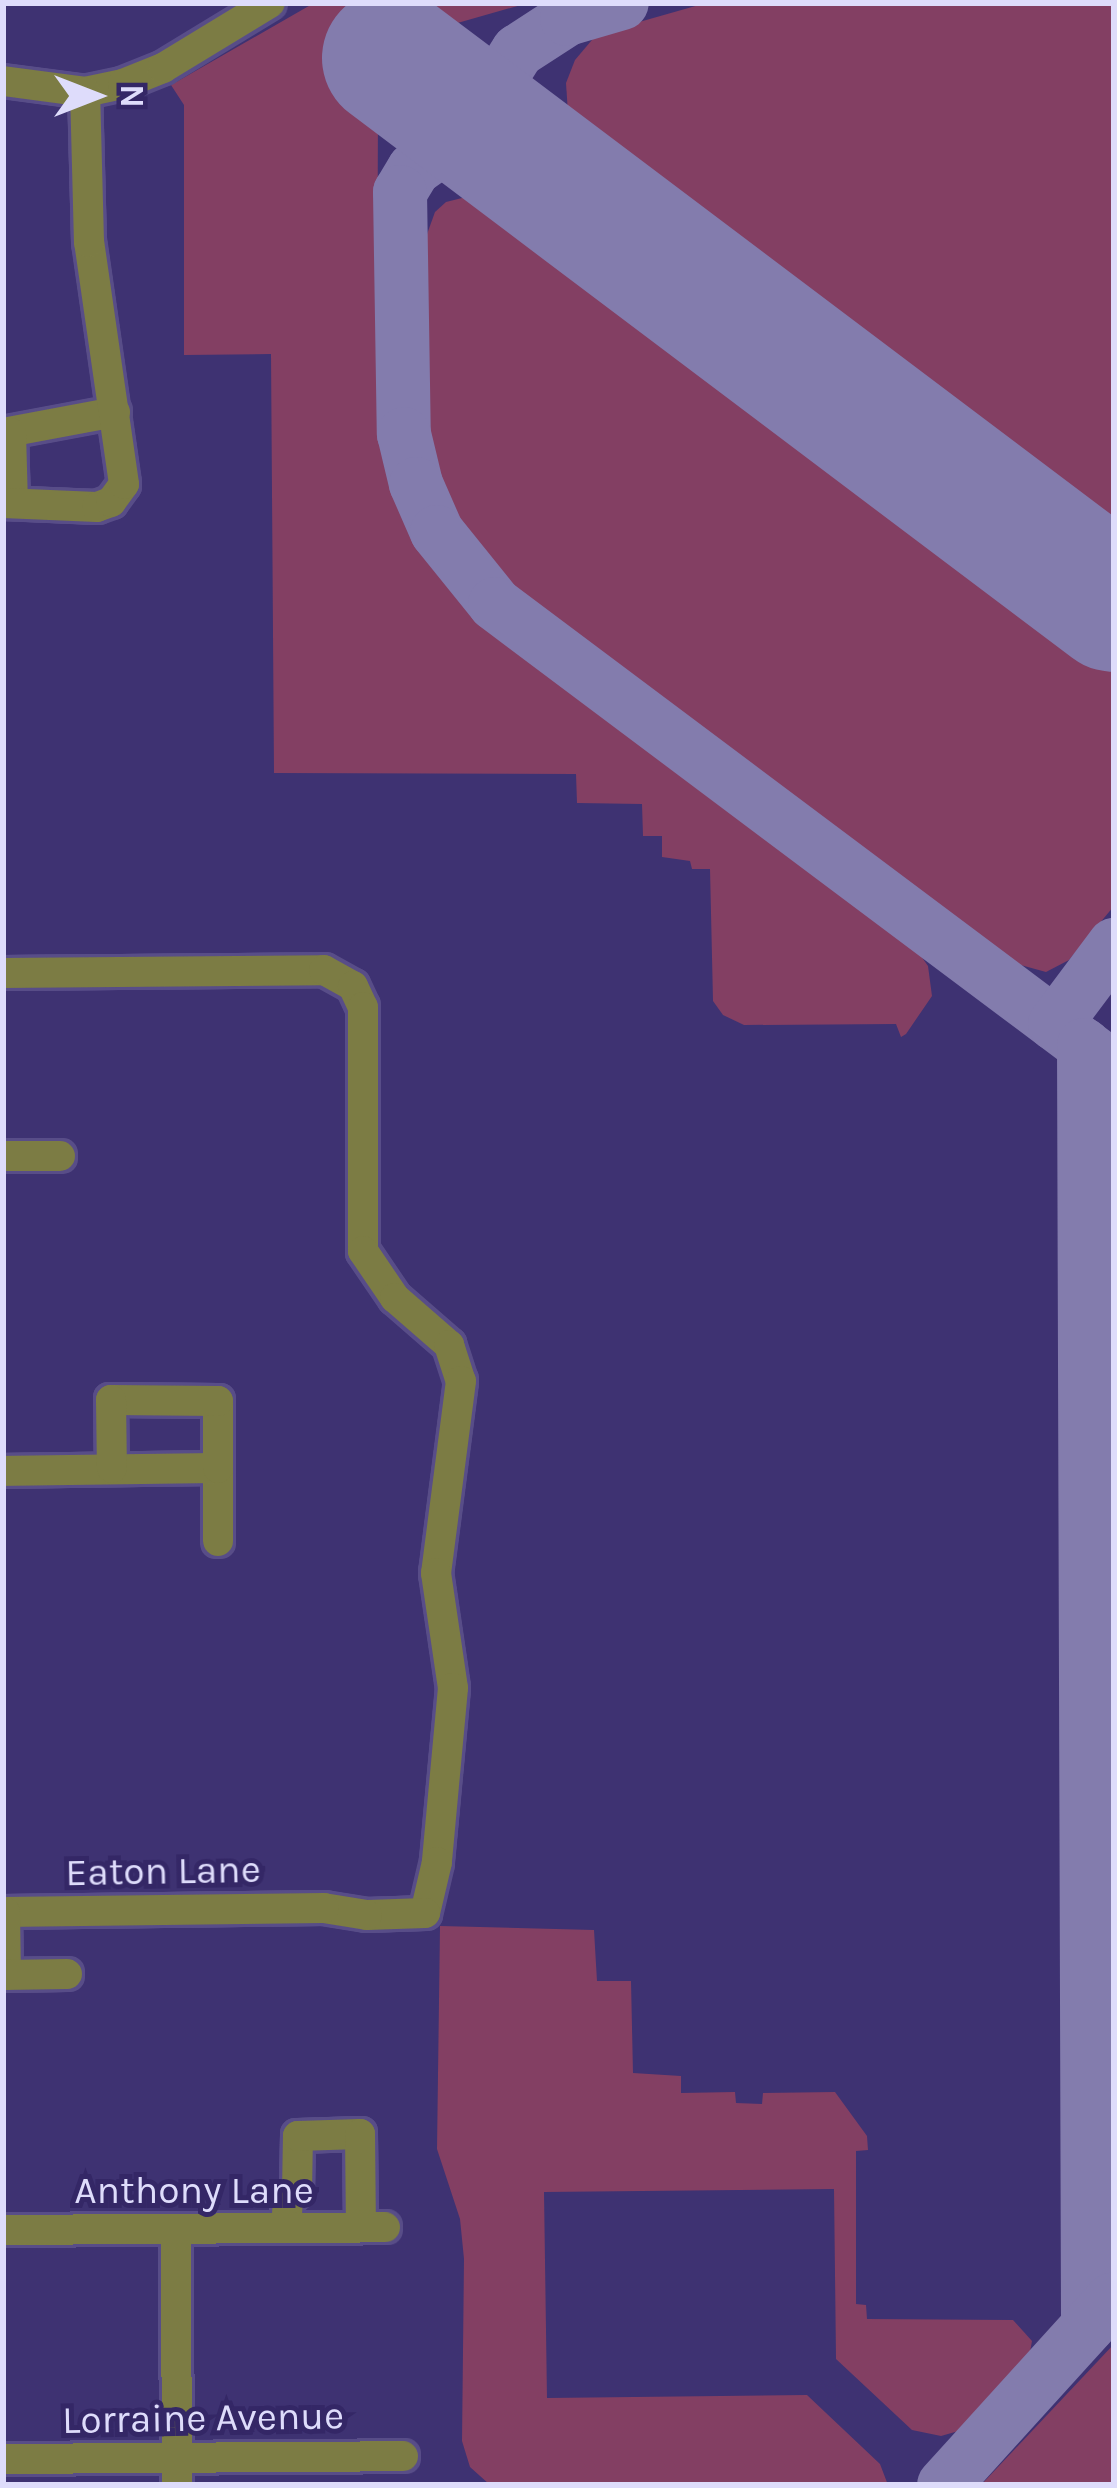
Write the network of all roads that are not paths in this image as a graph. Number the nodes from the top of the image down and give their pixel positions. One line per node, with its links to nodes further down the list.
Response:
1 (270, 3): 3 (street)
2 (3, 81): 3 (street)
3 (85, 92): 4 (street)
4 (115, 412): 5 (street); 6 (street)
5 (7, 433): 6 (street)
6 (8, 503)
7 (3, 973): 14 (street, Eaton Lane)
8 (3, 1156): 9 (street)
9 (60, 1156)
10 (112, 1468): 11 (street); 11 (street); 12 (street)
11 (218, 1468): 13 (street)
12 (3, 1471)
13 (218, 1540)
14 (4, 1912): 15 (street)
15 (4, 1975): 16 (street)
16 (67, 1975)
17 (286, 2228): 17 (street, Anthony Lane); 18 (street, Anthony Lane)
18 (176, 2229): 19 (street, Anthony Lane); 22 (street)
19 (3, 2230)
20 (403, 2456): 22 (street, Lorraine Avenue)
21 (3, 2459): 22 (street, Lorraine Avenue)
22 (177, 2471)

